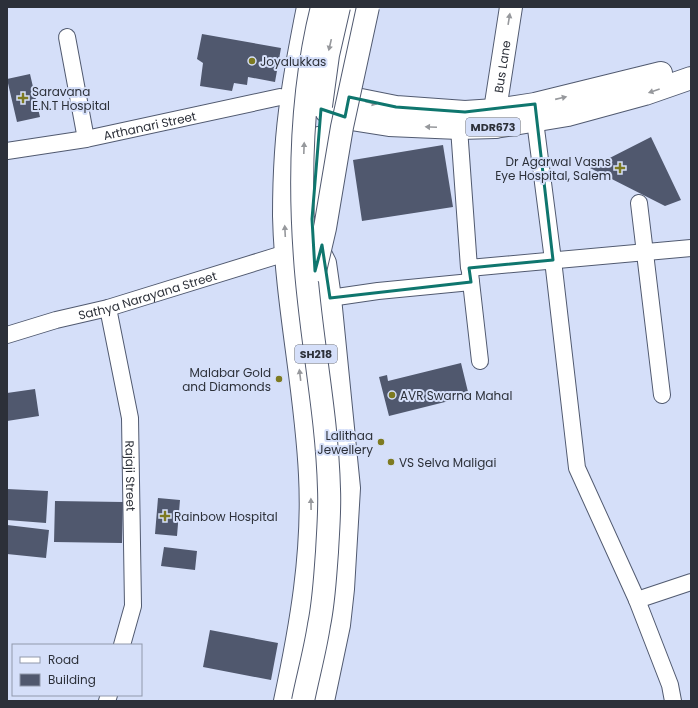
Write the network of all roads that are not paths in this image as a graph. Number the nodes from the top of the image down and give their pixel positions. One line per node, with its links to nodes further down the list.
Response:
1 (308, 7): 9 (main road)
2 (322, 7): 37 (main road, SH218, one-way to 2, bridge)
3 (339, 7): 23 (main road, one-way to 23, bridge)
4 (355, 7): 12 (main road)
5 (368, 7): 23 (main road, bridge)
6 (511, 7): 14 (main road, Bus Lane, one-way to 6)
7 (67, 37): 16 (street)
8 (691, 64): 13 (main road, one-way to 8)
9 (295, 75): 11 (main road); 12 (main road)
10 (691, 78): 13 (main road, MDR673, one-way to 13)
11 (291, 99): 12 (main road, MDR673); 16 (street, Arthanari Street); 21 (main road, one-way to 11)
12 (335, 103): 14 (main road, one-way to 14); 15 (main road, MDR673, one-way to 12); 25 (main road)
13 (535, 112): 14 (main road, MDR673); 22 (street)
14 (495, 118): 15 (main road, MDR673)
15 (459, 128): 24 (street)
16 (86, 139): 17 (street, Arthanari Street)
17 (7, 151)
18 (639, 204): 20 (street)
19 (691, 248): 20 (street)
20 (644, 252): 22 (street); 29 (street)
21 (286, 253): 26 (street, Sathya Narayana Street); 30 (main road, one-way to 21)
22 (554, 260): 24 (street); 33 (street)
23 (315, 271): 38 (main road)
24 (470, 275): 25 (street); 28 (street)
25 (330, 298): 32 (main road)
26 (108, 308): 27 (street, Sathya Narayana Street); 34 (street, Rajaji Street)
27 (7, 335)
28 (480, 360)
29 (662, 396)
30 (310, 543): 35 (main road); 36 (main road)
31 (691, 582): 33 (street)
32 (343, 589): 39 (main road); 40 (main road)
33 (637, 600): 41 (street)
34 (122, 644)
35 (285, 701)
36 (291, 701)
37 (303, 701)
38 (315, 701)
39 (323, 701)
40 (337, 701)
41 (673, 701)

